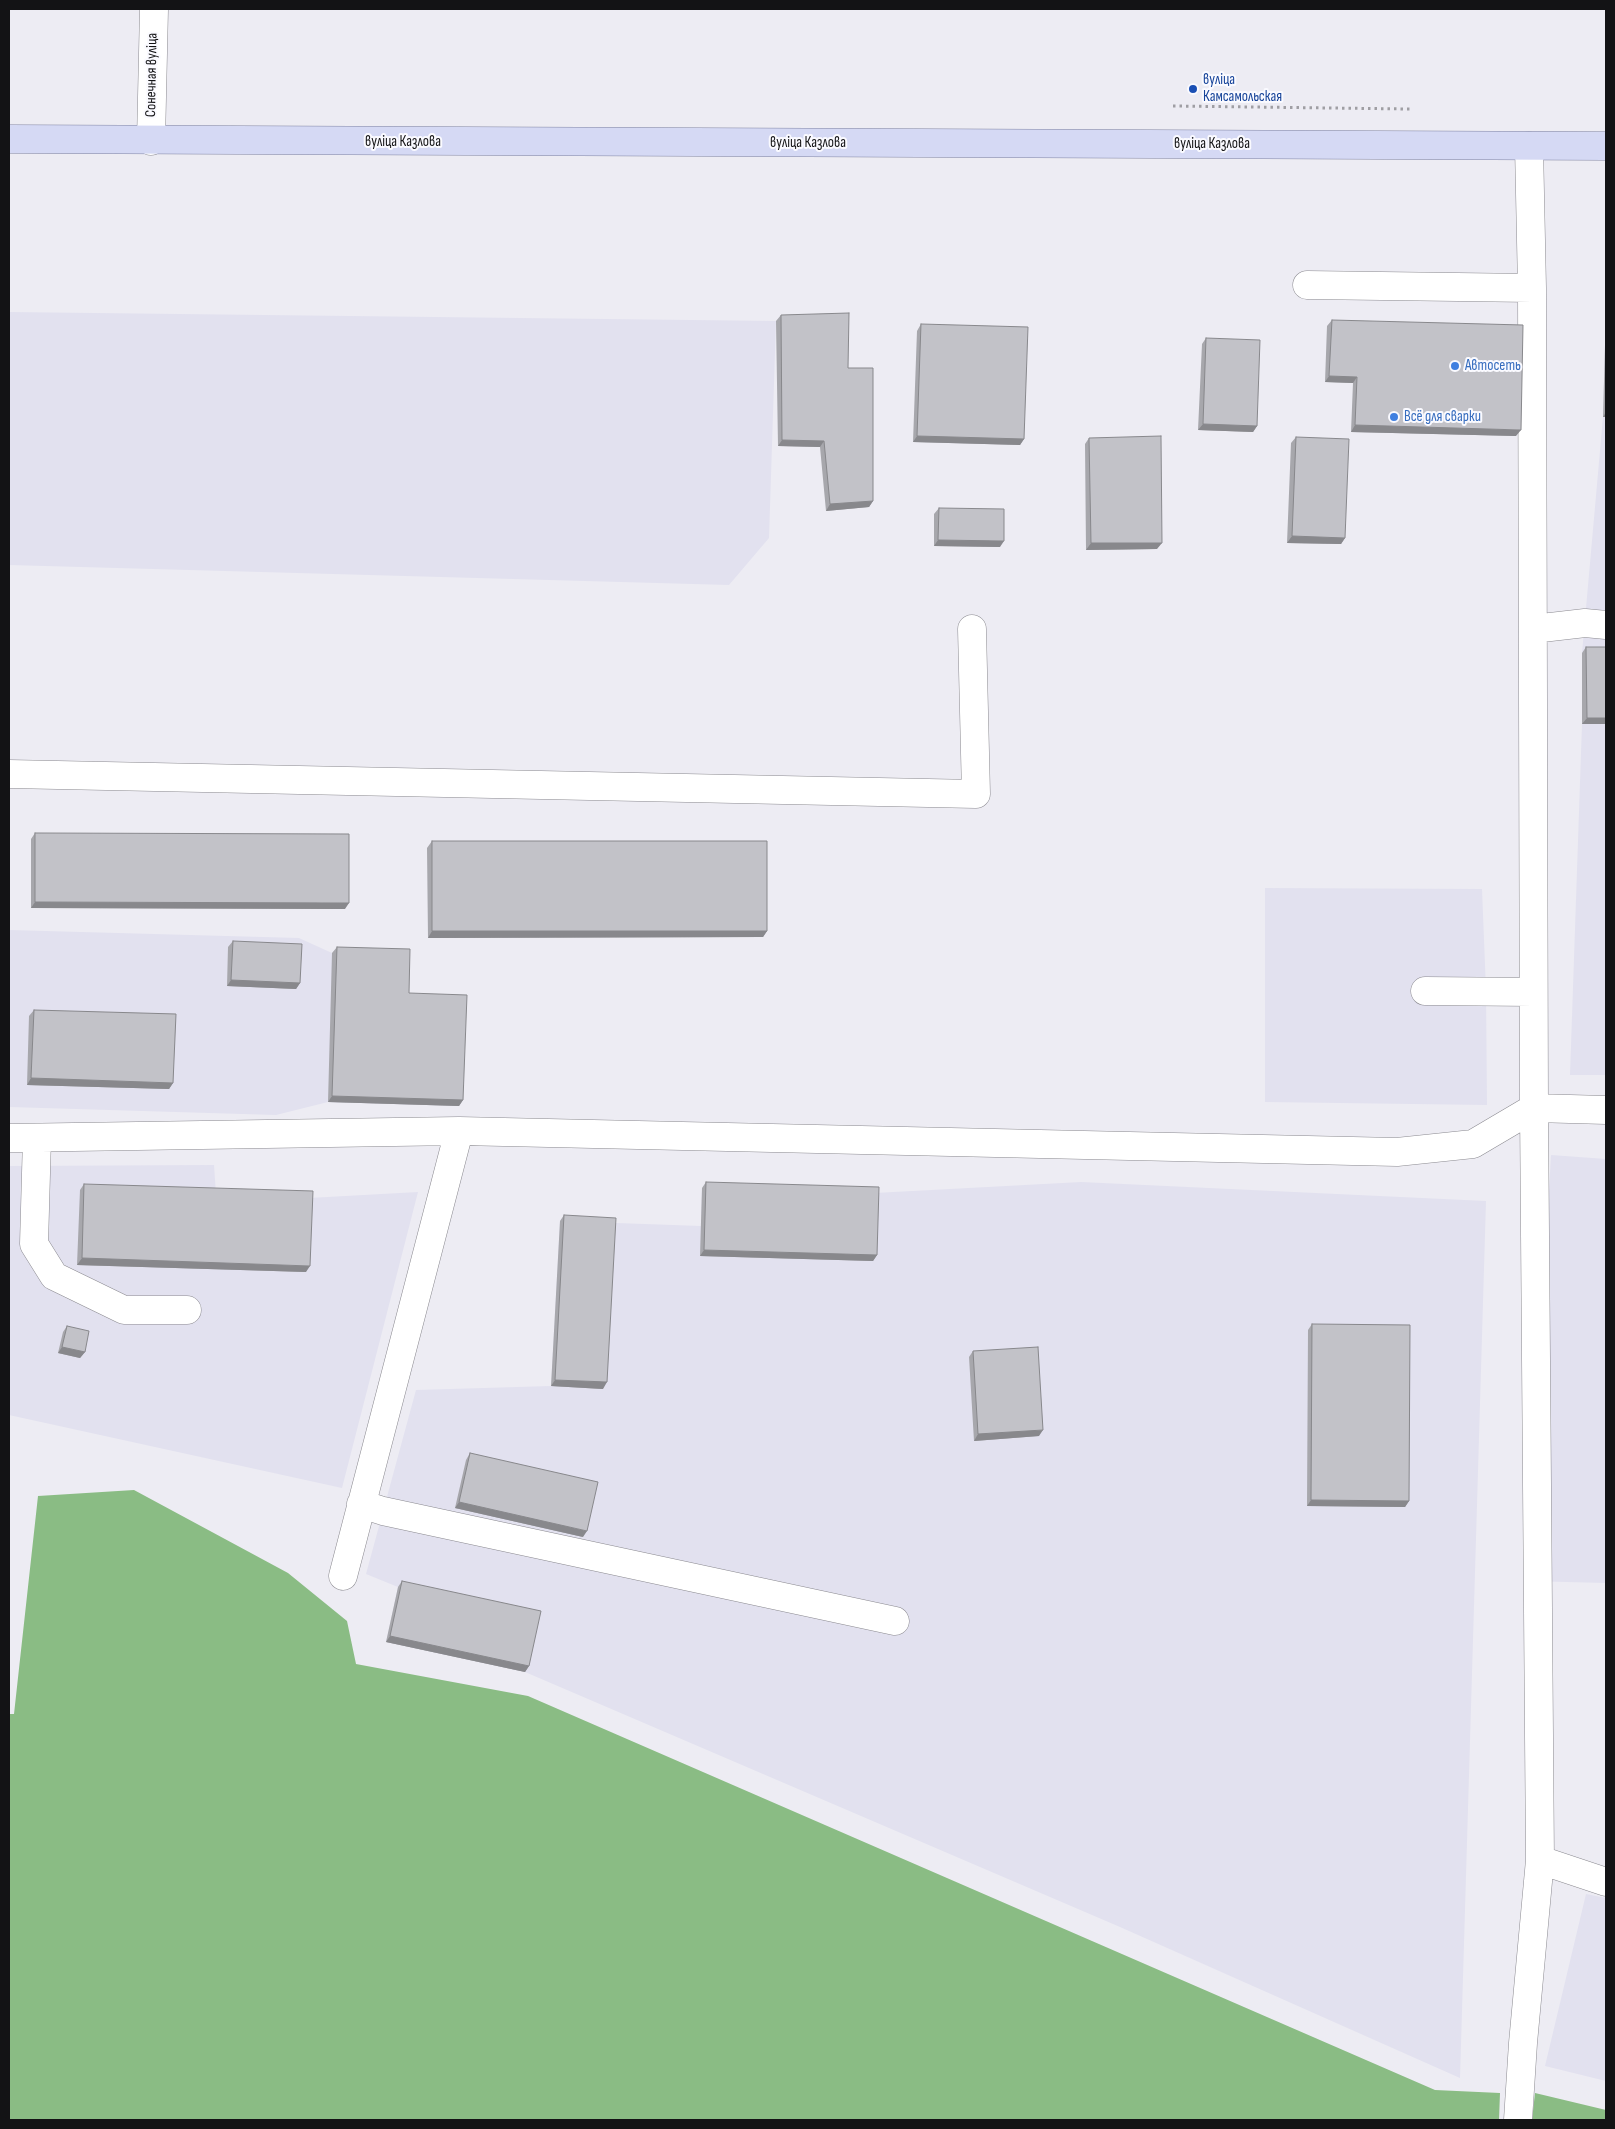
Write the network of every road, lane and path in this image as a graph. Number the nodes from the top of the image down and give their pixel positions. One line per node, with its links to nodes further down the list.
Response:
1 (154, 9): 5 (street, Сонечная вуліца)
2 (1173, 106): 3 (path)
3 (1418, 109)
4 (9, 140): 5 (main road, вуліца Казлова)
5 (150, 141): 6 (main road, вуліца Казлова)
6 (1529, 146): 7 (main road, вуліца Казлова); 9 (street)
7 (1606, 146)
8 (1307, 285): 9 (street)
9 (1532, 288): 12 (street)
10 (1606, 625): 12 (street)
11 (972, 629): 13 (street)
12 (1533, 629): 15 (street)
13 (9, 774)
14 (1424, 991): 15 (street)
15 (1533, 992): 16 (street)
16 (1534, 1108): 17 (street); 18 (street); 25 (street)
17 (1606, 1110)
18 (459, 1131): 20 (street); 22 (street)
19 (9, 1138): 20 (street)
20 (37, 1138): 21 (street)
21 (187, 1310)
22 (361, 1504): 23 (street); 24 (street)
23 (343, 1576)
24 (895, 1621)
25 (1540, 1860): 26 (street); 27 (street)
26 (1606, 1882)
27 (1518, 2120)

